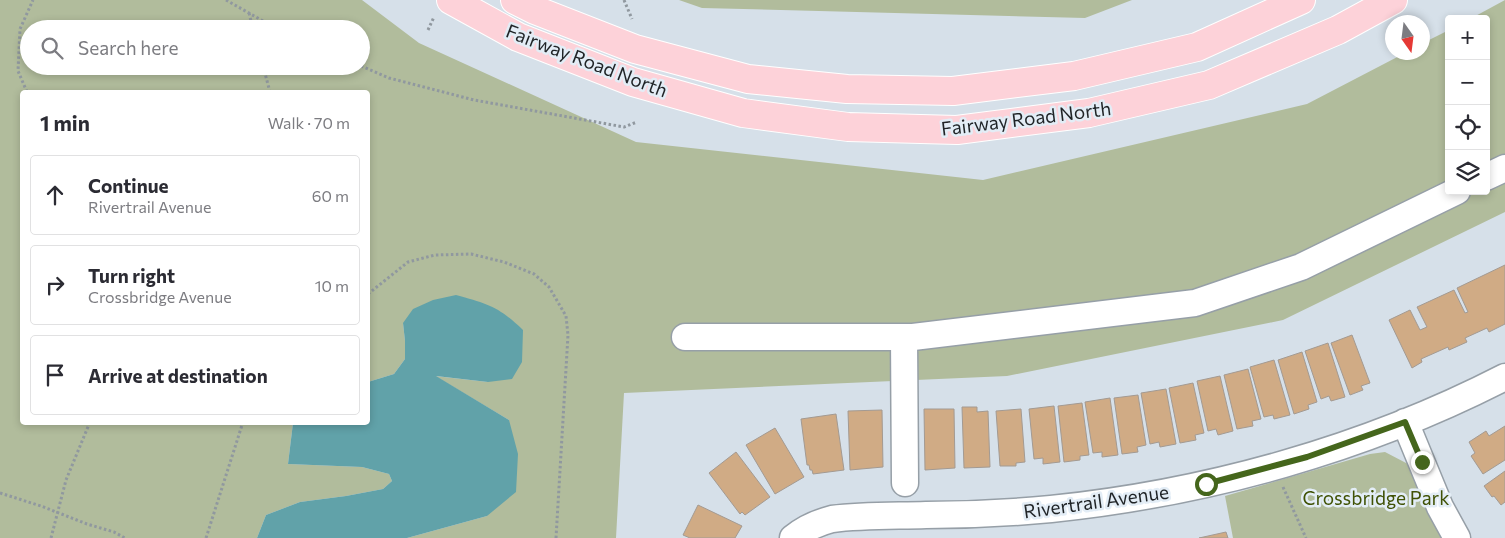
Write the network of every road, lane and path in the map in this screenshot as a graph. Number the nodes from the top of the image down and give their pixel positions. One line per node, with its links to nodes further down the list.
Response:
1 (34, 0): 10 (path)
2 (226, 0): 8 (path)
3 (450, 0): 7 (main road, Fairway Road North)
4 (515, 0): 6 (main road, Fairway Road North)
5 (624, 0): 9 (path)
6 (1301, 0)
7 (1392, 0)
8 (248, 13): 11 (path); 12 (path)
9 (632, 19)
10 (24, 20)
11 (250, 20)
12 (261, 20)
13 (20, 29): 15 (path)
14 (370, 70): 20 (path)
15 (20, 75)
16 (20, 75): 18 (path)
17 (265, 75): 19 (path)
18 (26, 90)
19 (269, 90)
20 (637, 122)
21 (1505, 168): 22 (street)
22 (1490, 175)
23 (1449, 195): 26 (street)
24 (370, 292): 38 (path)
25 (684, 337): 26 (street)
26 (904, 337): 32 (street)
27 (1505, 377): 28 (street, Rivertrail Avenue)
28 (1405, 422): 31 (street, Rivertrail Avenue); 41 (street)
29 (89, 425): 34 (path)
30 (243, 425): 37 (path)
31 (1273, 466): 39 (street, Rivertrail Avenue); 40 (path)
32 (905, 483)
33 (0, 493): 34 (path)
34 (57, 513): 35 (path); 36 (path)
35 (51, 538)
36 (125, 538)
37 (206, 538)
38 (556, 538)
39 (793, 538)
40 (1306, 538)
41 (1458, 538)

